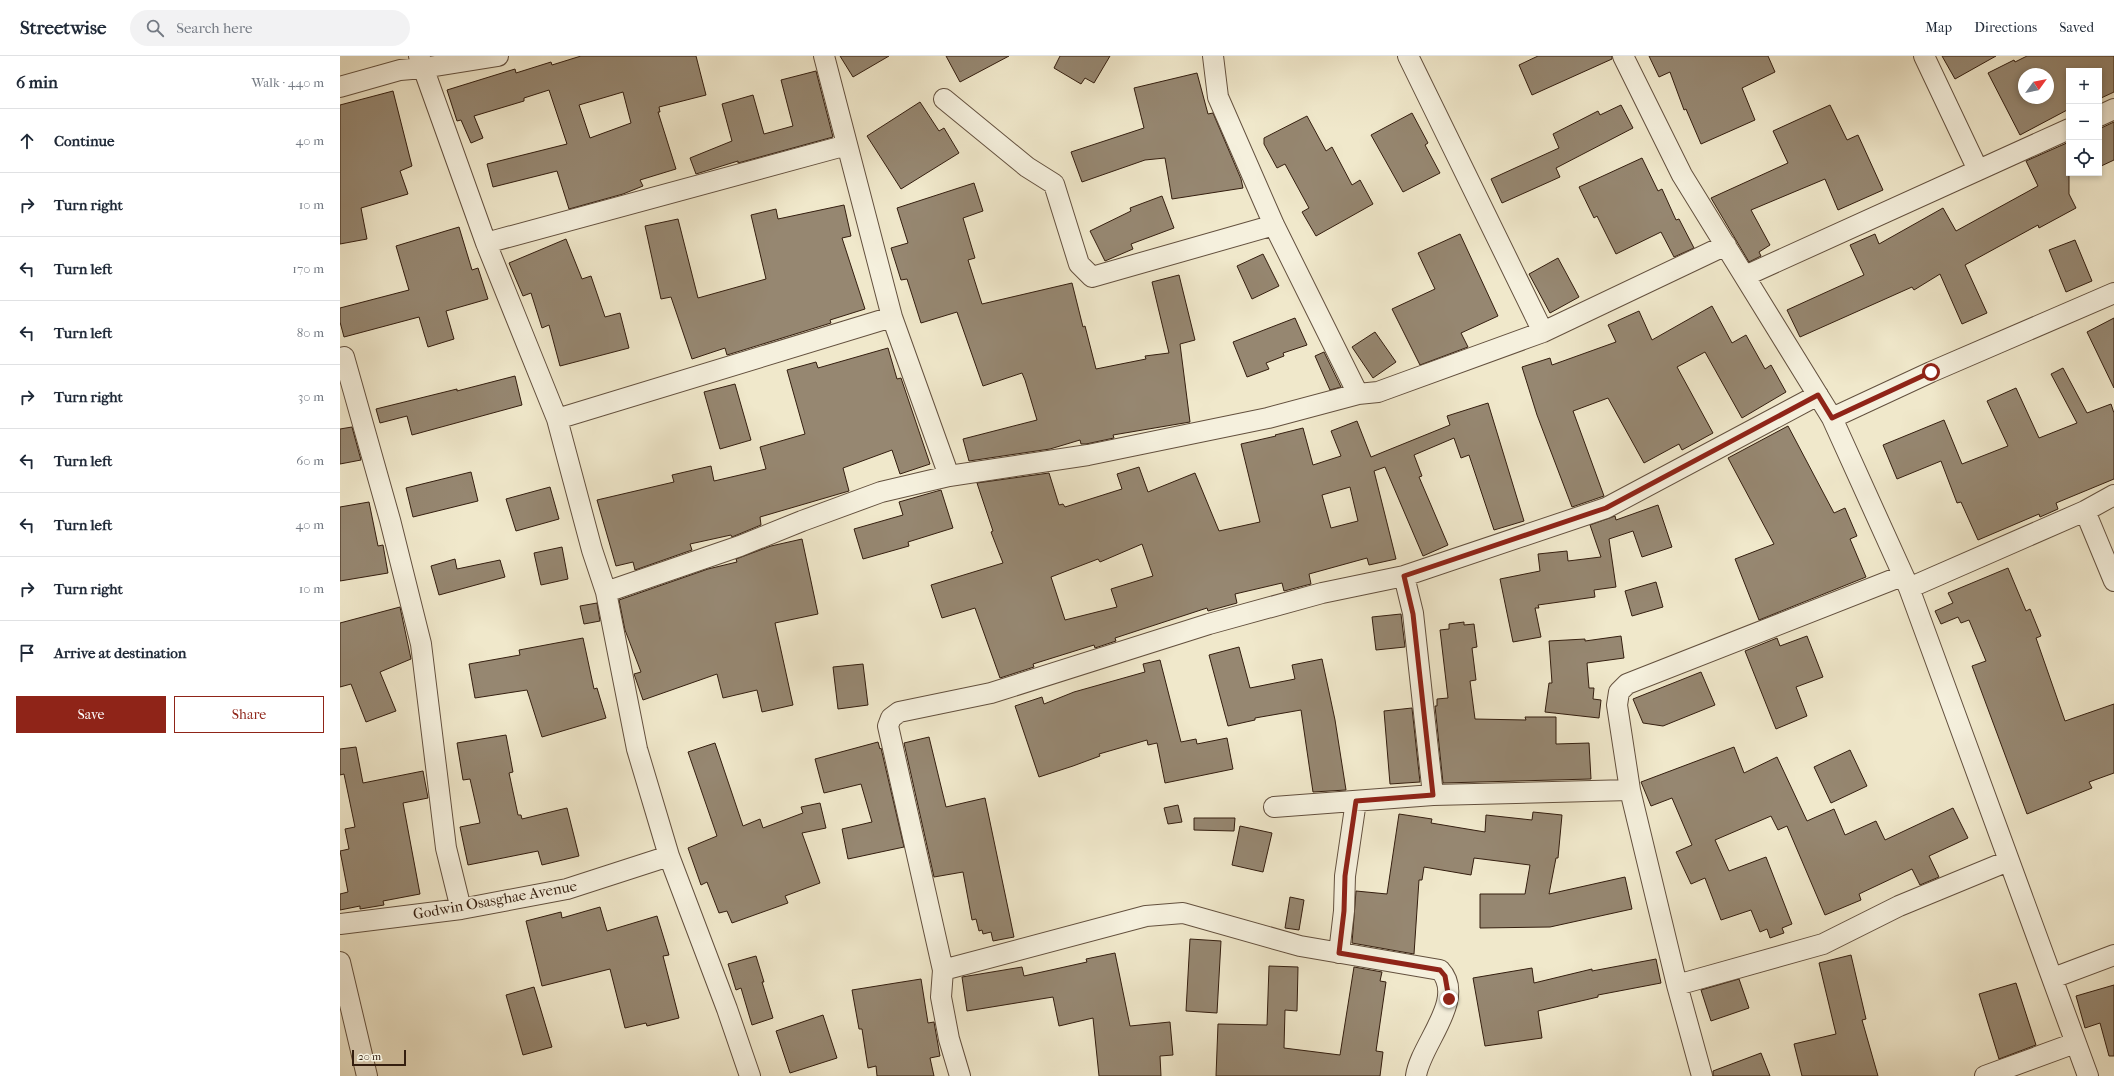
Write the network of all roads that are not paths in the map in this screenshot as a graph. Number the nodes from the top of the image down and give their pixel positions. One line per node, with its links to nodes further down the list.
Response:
1 (498, 56): 7 (street)
2 (824, 56): 13 (street)
3 (1213, 56): 15 (street)
4 (1408, 56): 21 (street)
5 (1623, 56): 17 (street)
6 (1924, 56): 14 (street)
7 (421, 62): 8 (street); 16 (street)
8 (340, 87)
9 (944, 99): 15 (street)
10 (2114, 109): 11 (street)
11 (2102, 115)
12 (2066, 130): 14 (street)
13 (847, 144): 16 (street); 20 (street)
14 (1978, 170): 18 (street)
15 (1274, 225): 23 (street)
16 (486, 243): 26 (street)
17 (1726, 245): 18 (street); 21 (street)
18 (1745, 276): 24 (street)
19 (2114, 293): 25 (street)
20 (892, 317): 26 (street); 27 (street)
21 (1543, 332): 23 (street)
22 (344, 357): 40 (street)
23 (1358, 394): 27 (street)
24 (1818, 395): 25 (street); 30 (street)
25 (1832, 418): 32 (street)
26 (557, 419): 33 (street)
27 (949, 476): 33 (street)
28 (2114, 495): 29 (street)
29 (2085, 511): 31 (street); 32 (street)
30 (1404, 576): 35 (street); 45 (street)
31 (2114, 581)
32 (1905, 582): 34 (street); 39 (street)
33 (606, 592): 38 (street)
34 (1630, 790): 35 (street); 47 (street)
35 (1433, 795): 36 (street)
36 (1356, 801): 37 (street); 42 (street)
37 (1274, 807)
38 (669, 856): 40 (street, Godwin Osasghae Avenue); 50 (street)
39 (2008, 861): 46 (street); 47 (street)
40 (461, 909): 41 (street, Godwin Osasghae Avenue)
41 (340, 924)
42 (1339, 953): 45 (street); 52 (street)
43 (2114, 955): 46 (street)
44 (340, 962): 49 (street)
45 (943, 970): 51 (street)
46 (2053, 978): 48 (street)
47 (1677, 985): 53 (street)
48 (2075, 1043): 54 (street); 55 (street)
49 (367, 1076)
50 (750, 1076)
51 (960, 1076)
52 (1416, 1076)
53 (1702, 1076)
54 (1985, 1076)
55 (2088, 1076)

